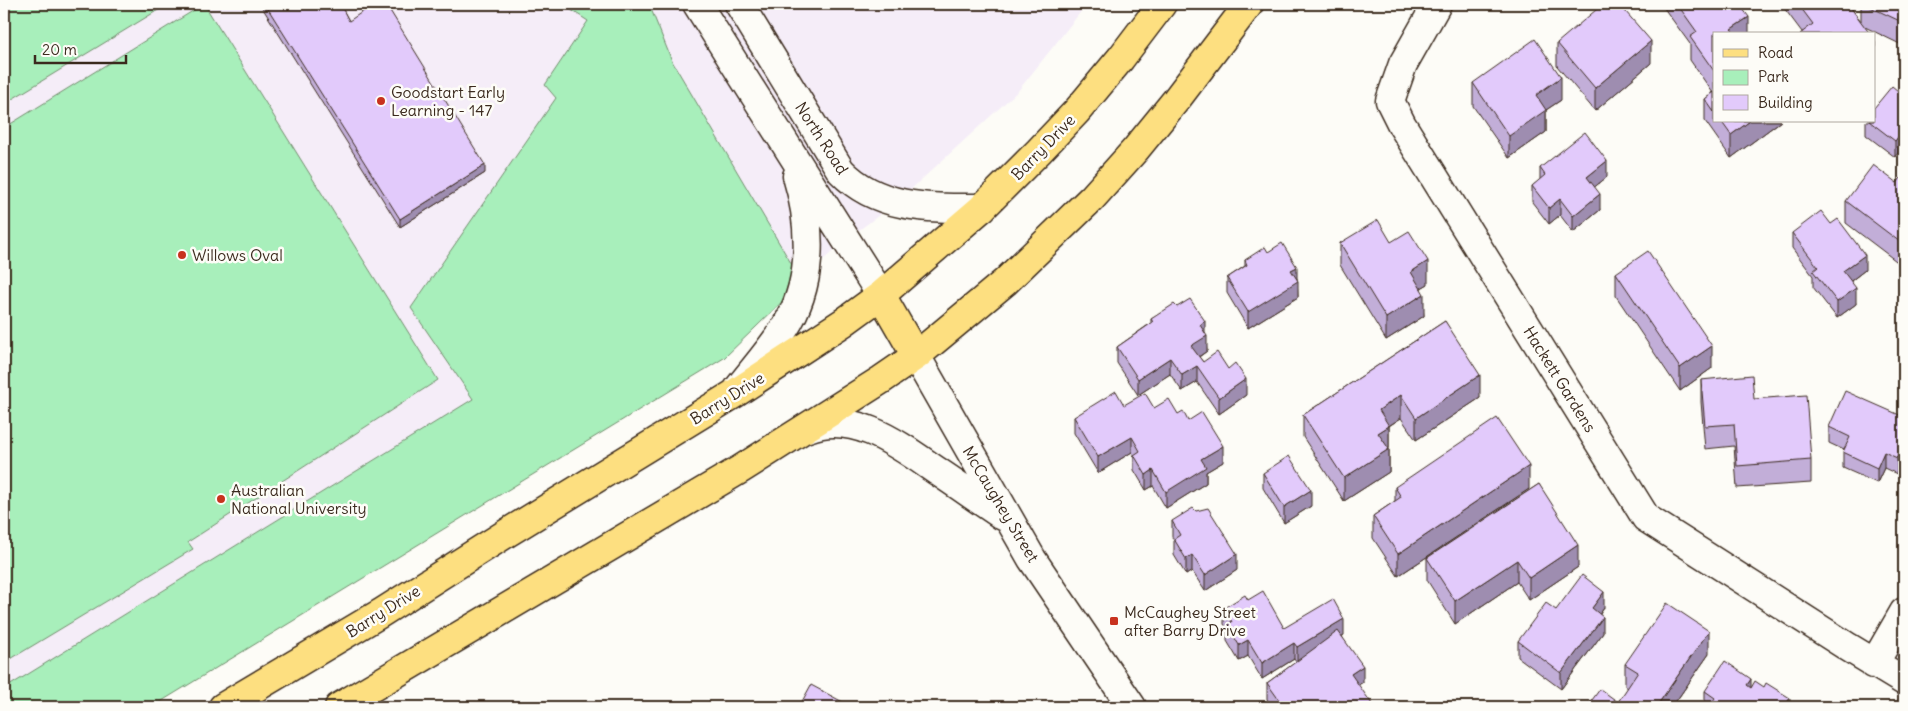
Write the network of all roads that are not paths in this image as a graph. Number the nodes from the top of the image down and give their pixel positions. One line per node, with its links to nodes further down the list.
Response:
1 (697, 4): 6 (street)
2 (738, 4): 7 (street, North Road)
3 (1162, 4): 7 (main road, Barry Drive)
4 (1249, 4): 9 (main road)
5 (1437, 4): 14 (street, Hackett Gardens)
6 (789, 152): 8 (street); 10 (street)
7 (982, 208): 8 (main road, Barry Drive)
8 (881, 295): 9 (main road, McCaughey Street); 10 (main road, Barry Drive)
9 (916, 356): 11 (main road); 12 (street, McCaughey Street)
10 (734, 394): 16 (main road, Barry Drive)
11 (808, 428): 12 (street); 17 (main road)
12 (1008, 520): 18 (street, McCaughey Street)
13 (1904, 612): 14 (street)
14 (1874, 664): 15 (street, Hackett Gardens)
15 (1904, 681)
16 (223, 707)
17 (339, 707)
18 (1132, 707)

